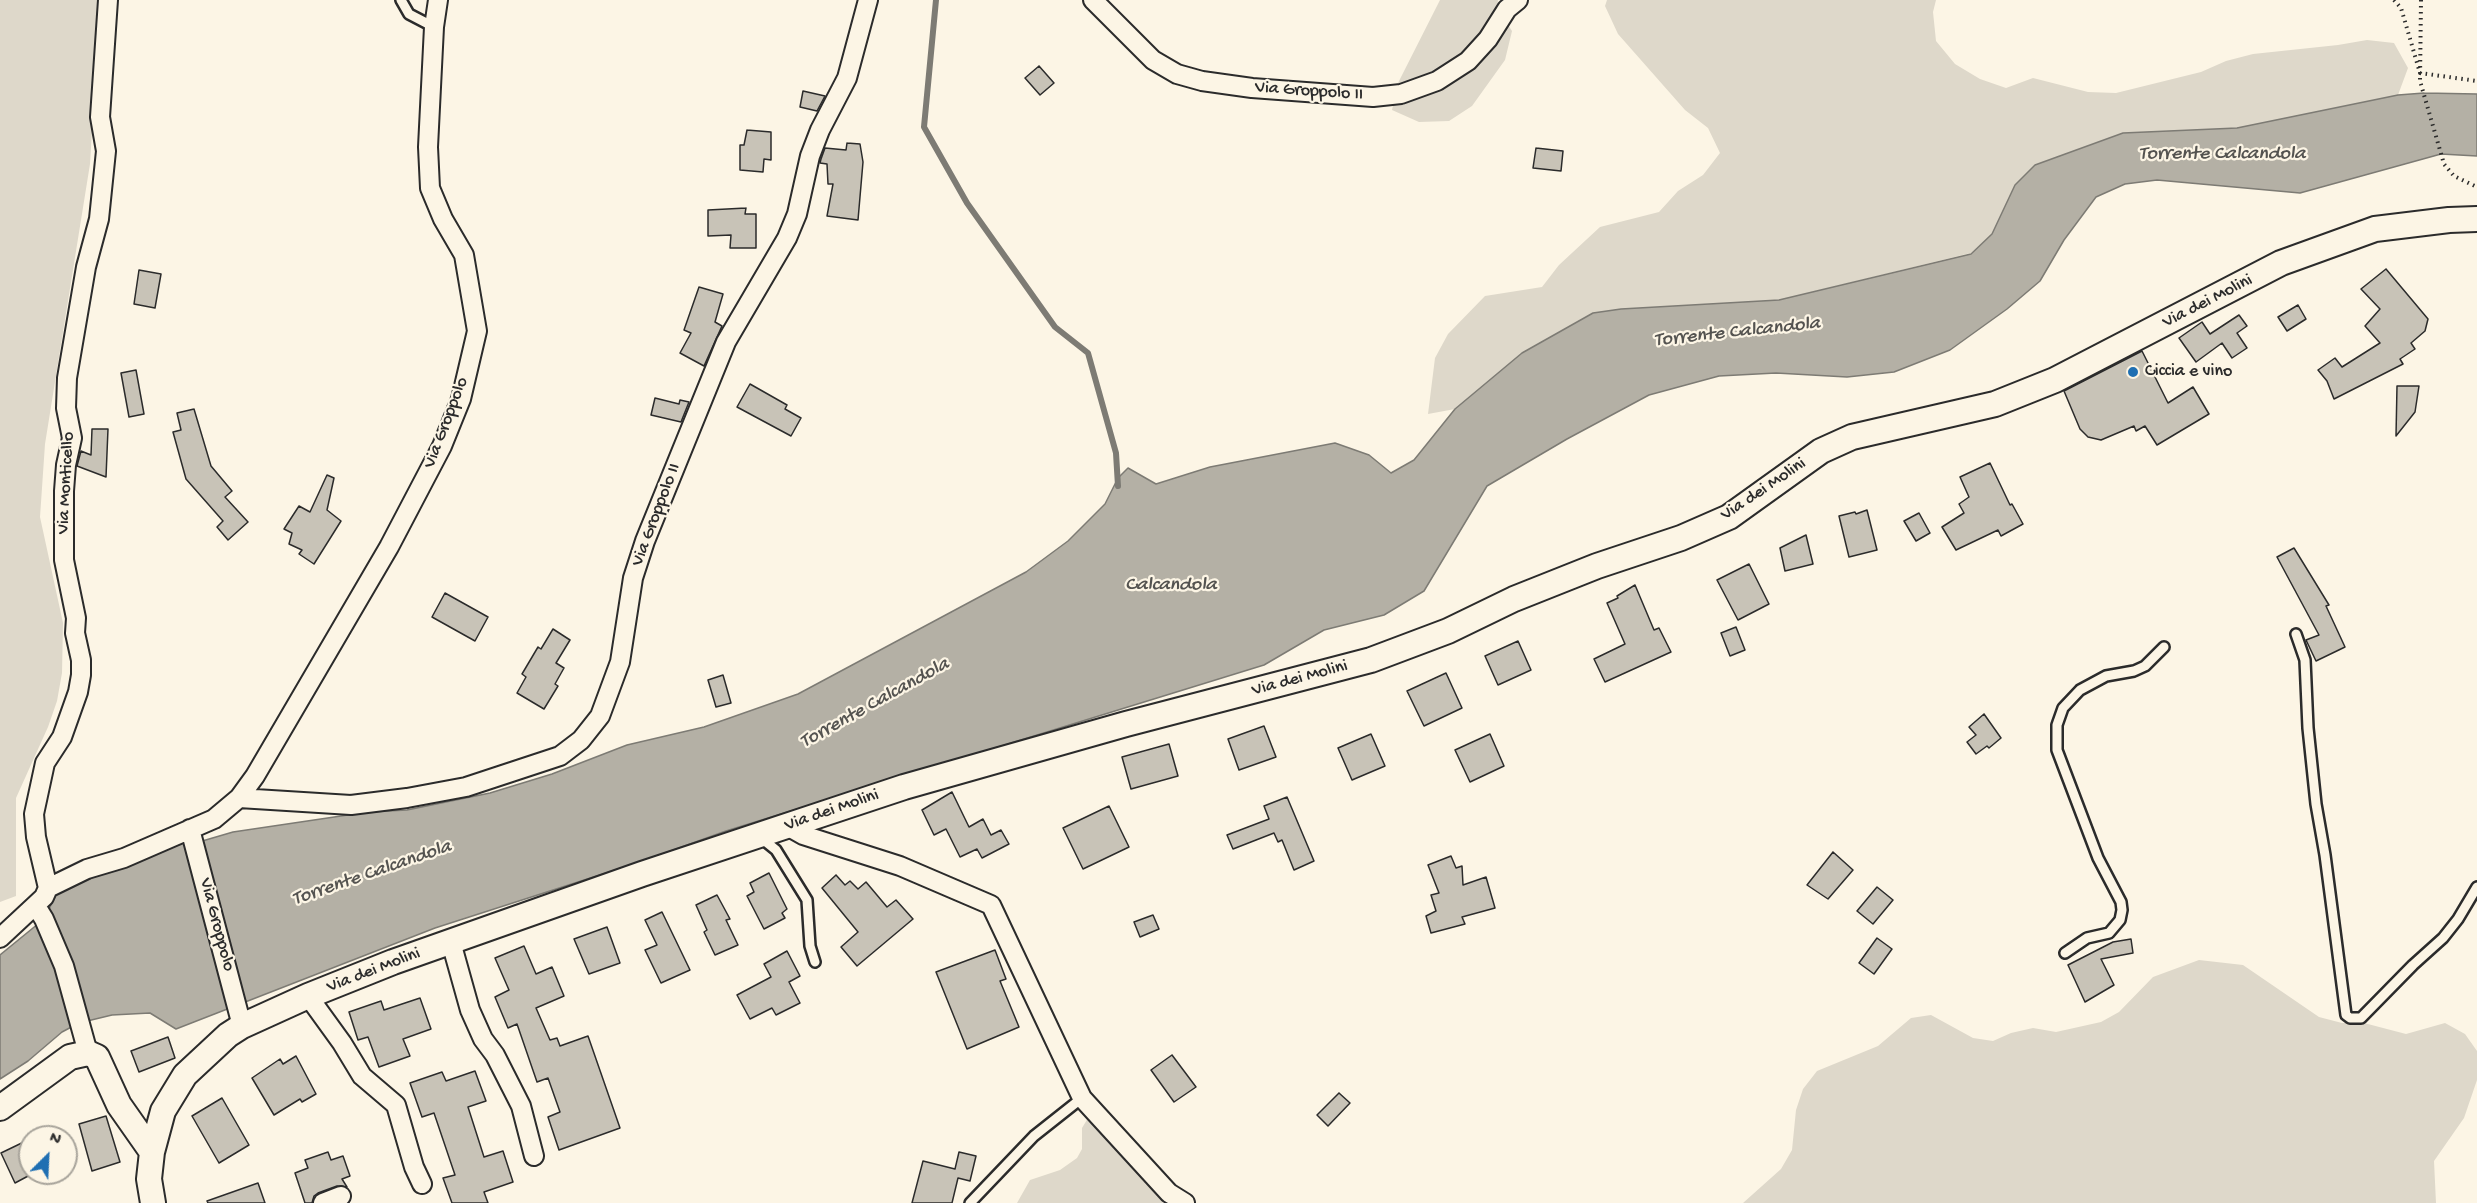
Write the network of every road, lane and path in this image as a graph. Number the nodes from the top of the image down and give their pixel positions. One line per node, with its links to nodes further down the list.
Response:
1 (108, 0): 21 (street, Via Monticello)
2 (401, 0): 9 (lane)
3 (438, 0): 9 (street, Via Groppolo)
4 (868, 0): 16 (street, Via Groppolo II)
5 (1093, 0): 6 (street, Via Groppolo II)
6 (1518, 0)
7 (2394, 0): 10 (path)
8 (2421, 0): 10 (path)
9 (434, 27): 16 (street, Via Groppolo)
10 (2420, 73): 11 (path); 12 (path)
11 (2477, 81)
12 (2477, 187)
13 (2477, 219): 17 (street, Via dei Molini)
14 (2296, 634): 20 (lane)
15 (2164, 647): 25 (lane)
16 (239, 798): 18 (street, Via Groppolo)
17 (787, 826): 19 (street, Via dei Molini); 30 (street)
18 (192, 834): 21 (street, Via Groppolo); 28 (street, Via Groppolo)
19 (758, 835): 24 (street, Via dei Molini); 26 (lane)
20 (2477, 887)
21 (48, 888): 22 (street)
22 (36, 906): 23 (street); 29 (street)
23 (0, 938)
24 (451, 942): 27 (street, Via dei Molini); 33 (street)
25 (2065, 953)
26 (815, 962)
27 (308, 996): 28 (street, Via dei Molini); 34 (street)
28 (240, 1018): 32 (street, Via dei Molini)
29 (88, 1053): 31 (street); 32 (street)
30 (1083, 1098): 38 (lane); 39 (street)
31 (0, 1108)
32 (152, 1152): 36 (street, Via dei Molini)
33 (534, 1156)
34 (422, 1184)
35 (341, 1196): 37 (street)
36 (153, 1203)
37 (323, 1203)
38 (970, 1203)
39 (1185, 1203)

